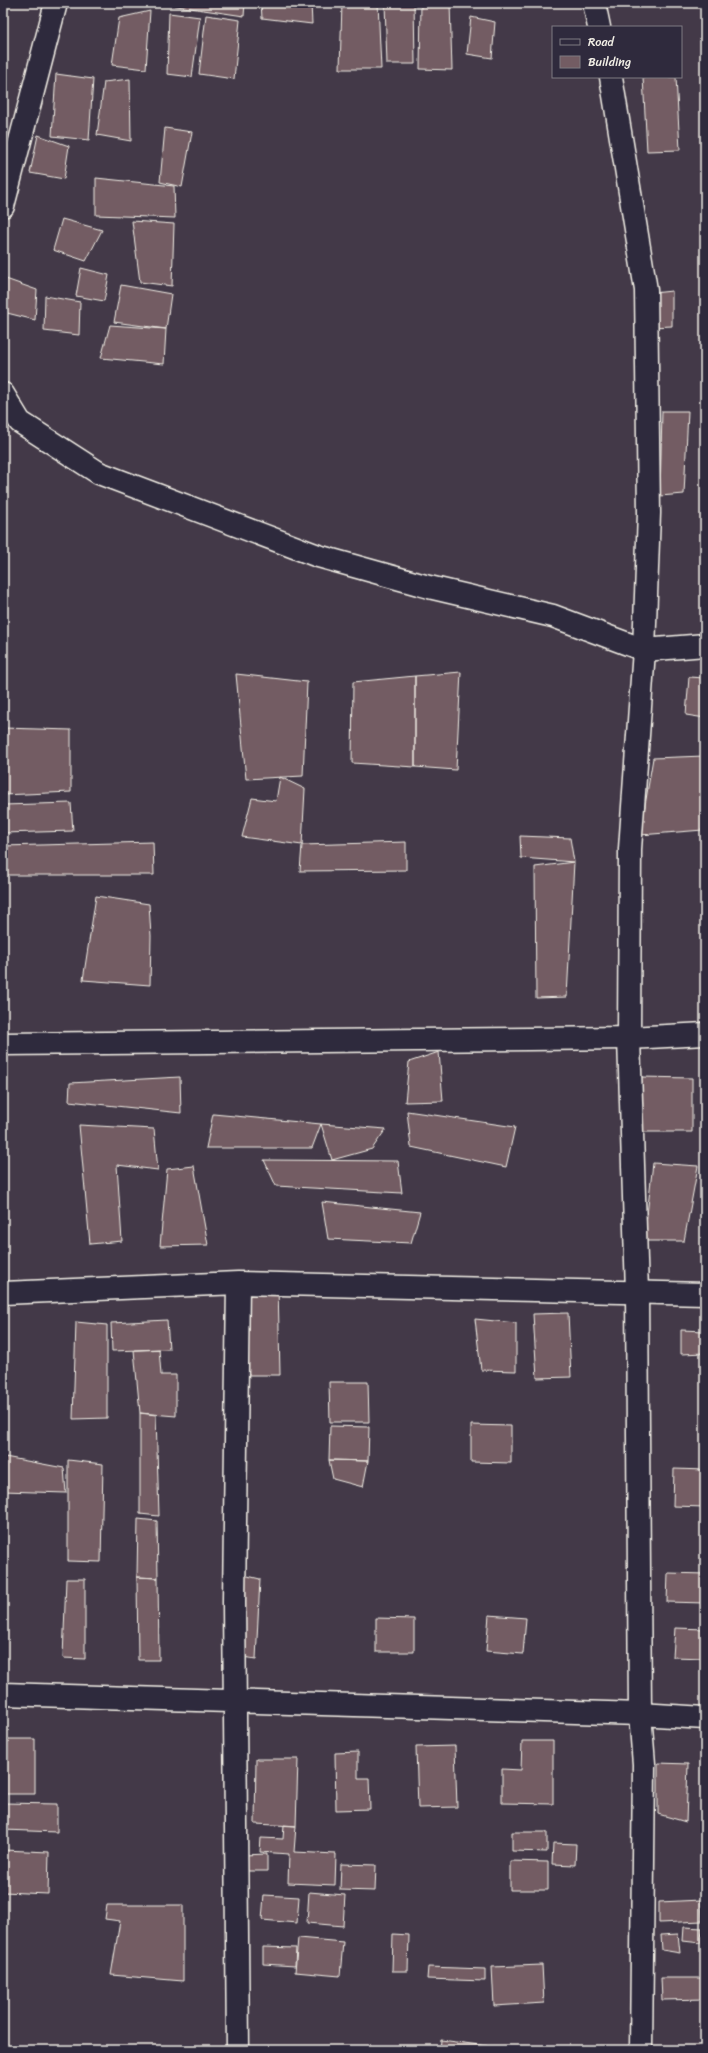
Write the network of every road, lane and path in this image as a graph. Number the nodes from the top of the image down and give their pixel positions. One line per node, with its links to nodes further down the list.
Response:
1 (56, 3): 5 (street)
2 (594, 3): 3 (street)
3 (600, 26)
4 (611, 78): 8 (street)
5 (3, 206)
6 (3, 394): 8 (street)
7 (705, 645): 8 (street)
8 (644, 650): 10 (street)
9 (705, 1034): 10 (street)
10 (629, 1038): 11 (street); 13 (street)
11 (3, 1044)
12 (238, 1284): 13 (street); 14 (street); 17 (street)
13 (636, 1292): 15 (street); 18 (street)
14 (3, 1293)
15 (705, 1294)
16 (3, 1694): 17 (street)
17 (235, 1702): 18 (street); 20 (street)
18 (640, 1714): 19 (street); 21 (street)
19 (705, 1718)
20 (238, 2050)
21 (641, 2050)

